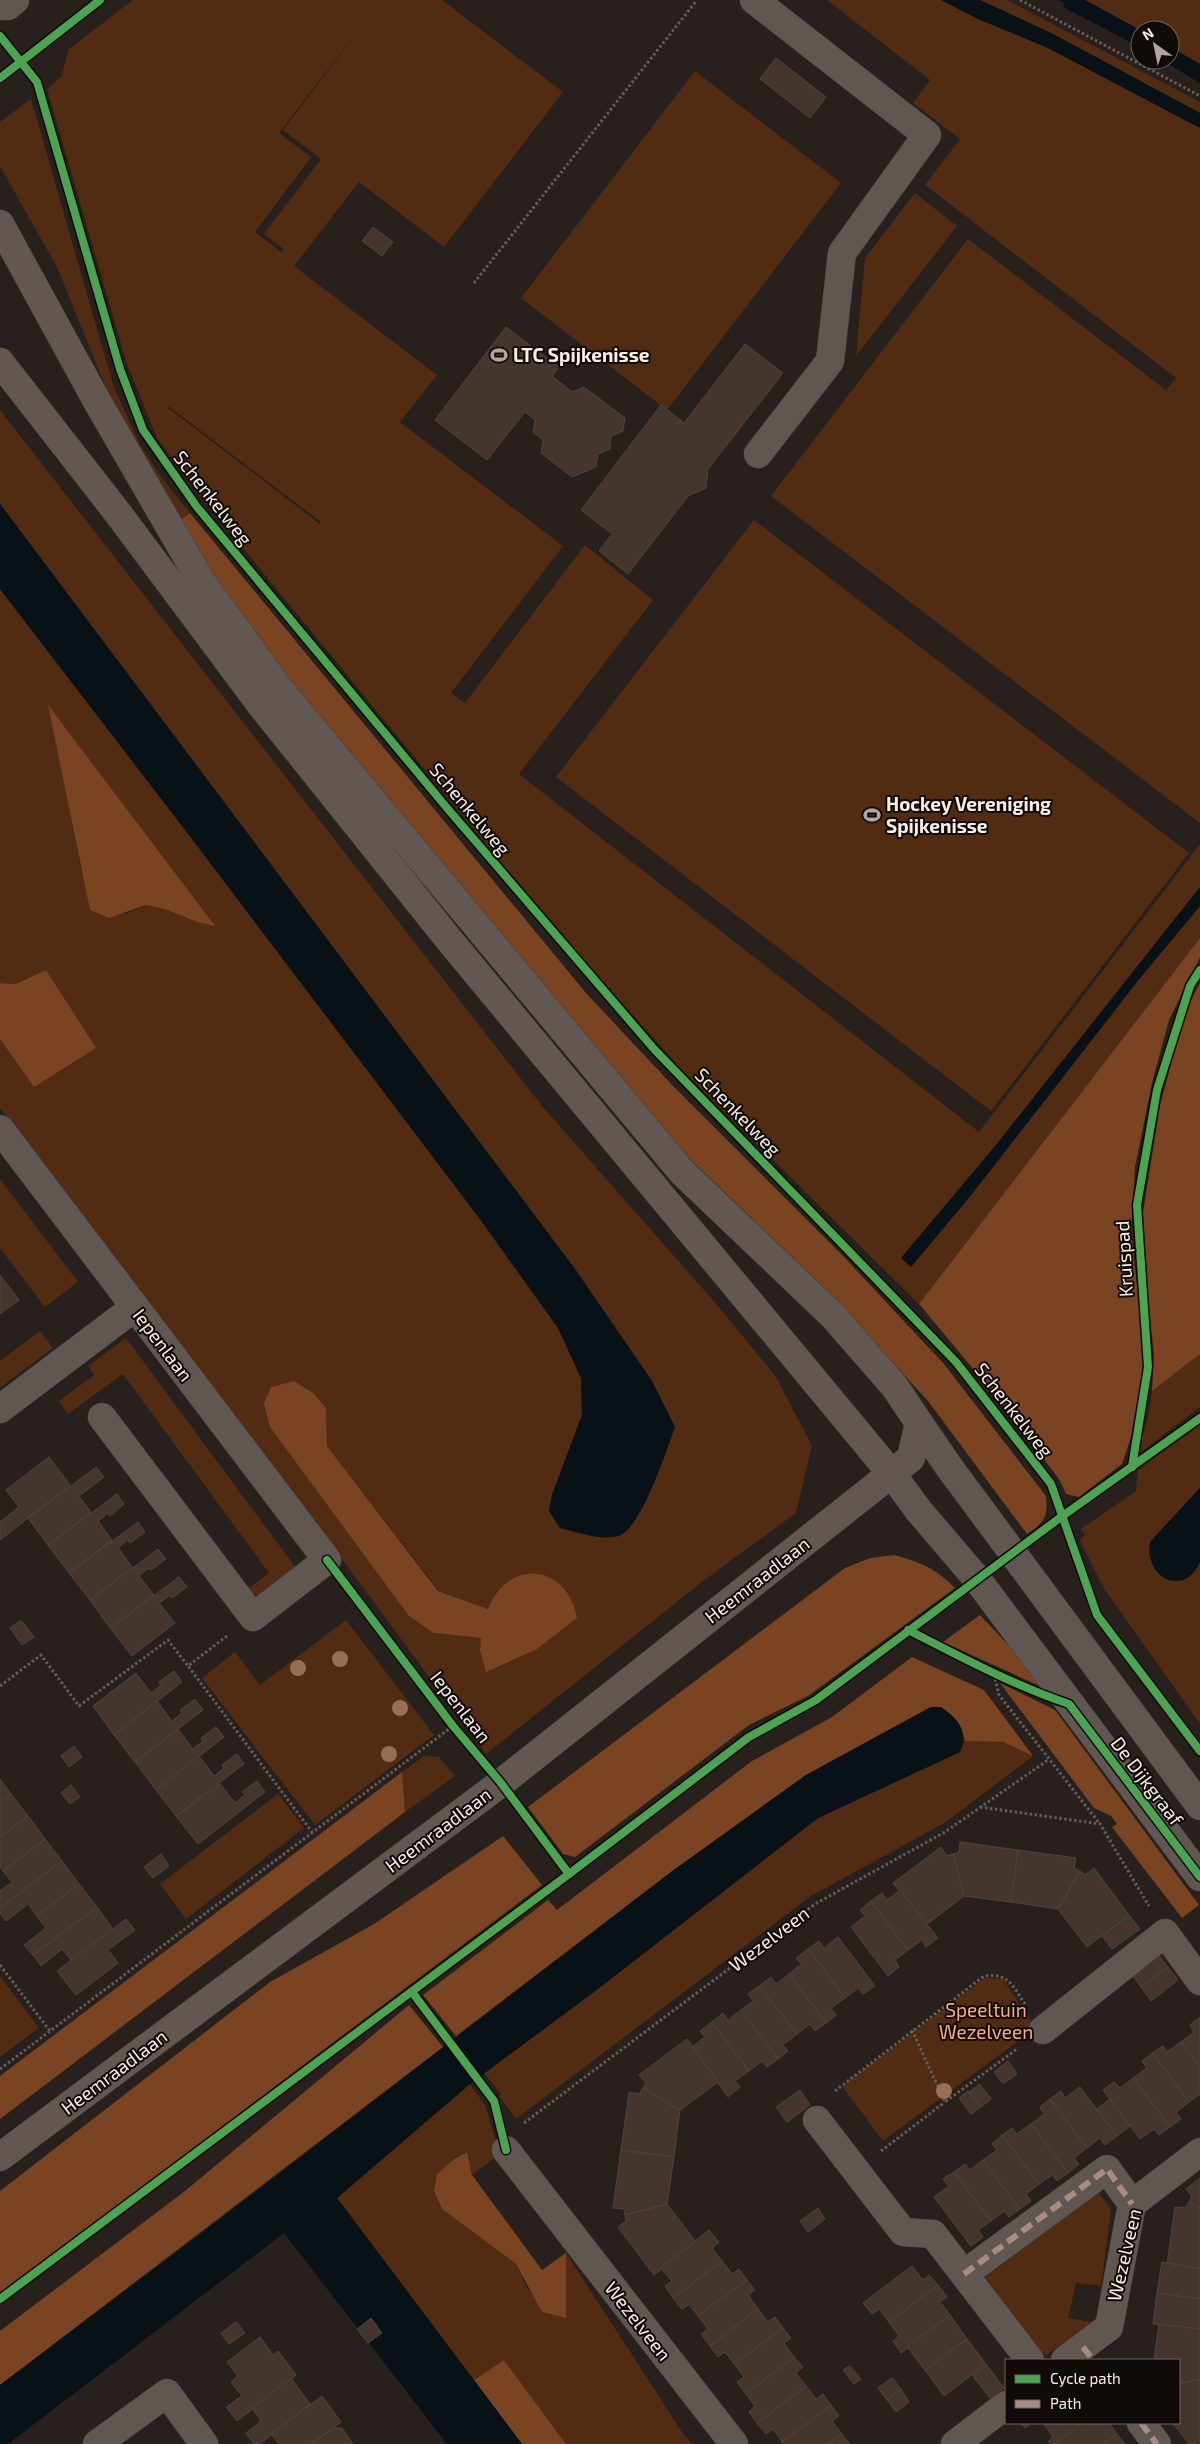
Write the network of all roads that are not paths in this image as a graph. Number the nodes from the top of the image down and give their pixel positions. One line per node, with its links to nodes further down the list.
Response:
1 (15, 0): 3 (street)
2 (754, 0): 6 (street)
3 (0, 6)
4 (0, 224): 11 (main road)
5 (0, 362): 12 (main road)
6 (758, 454)
7 (0, 1129): 8 (street, Iepenlaan)
8 (135, 1307): 9 (street); 10 (street, Iepenlaan)
9 (0, 1408)
10 (102, 1417)
11 (919, 1423): 12 (main road); 13 (street)
12 (901, 1465): 13 (street); 15 (street, De Dijkgraaf); 21 (main road, Heemraadlaan)
13 (949, 1468): 14 (street, De Dijkgraaf)
14 (1200, 1806)
15 (1200, 1877)
16 (1200, 1981): 17 (street)
17 (1043, 2030)
18 (817, 2120): 23 (street)
19 (504, 2144): 30 (street, Wezelveen)
20 (1200, 2152): 22 (street, Wezelveen)
21 (0, 2158)
22 (1132, 2204): 23 (street); 24 (street, Wezelveen)
23 (964, 2274): 25 (street)
24 (1080, 2356)
25 (1029, 2359)
26 (1005, 2406): 31 (street)
27 (1142, 2424): 32 (street)
28 (97, 2444): 29 (street)
29 (204, 2444)
30 (734, 2444)
31 (955, 2444)
32 (1157, 2444)

